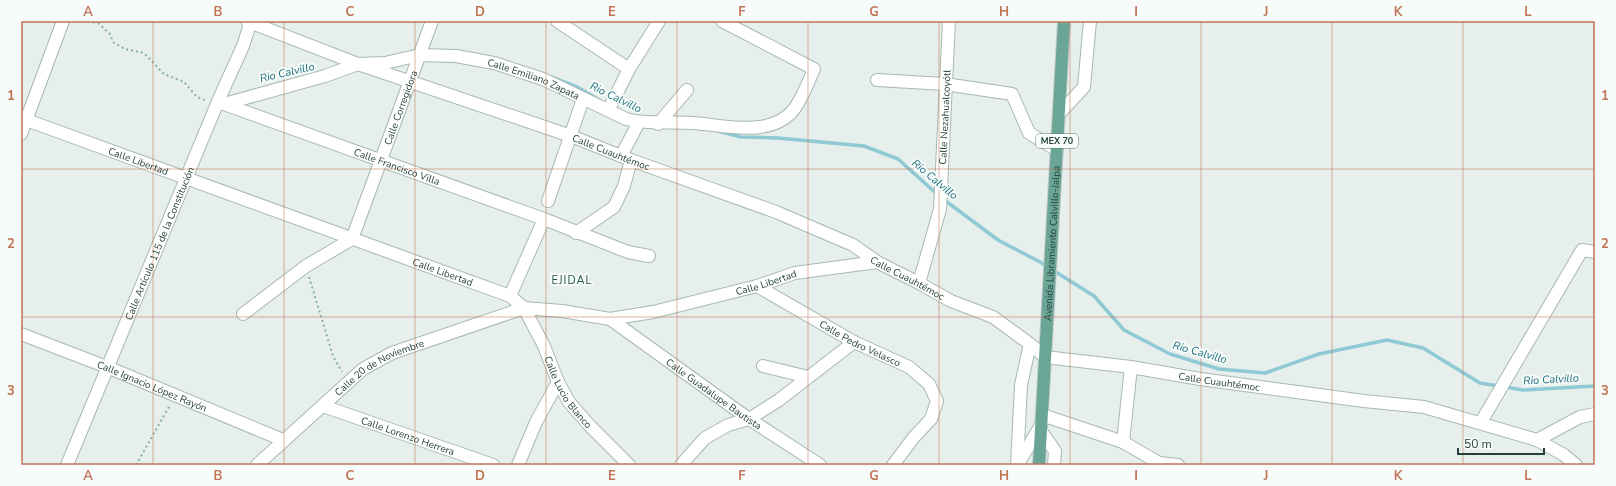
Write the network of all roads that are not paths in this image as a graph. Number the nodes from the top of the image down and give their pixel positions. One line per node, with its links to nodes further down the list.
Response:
1 (63, 21): 21 (street)
2 (250, 21): 11 (street, Calle Cuauhtémoc); 17 (street, Calle Artículo 115 de la Constitución)
3 (557, 21): 12 (street)
4 (659, 21): 12 (street)
5 (722, 21): 23 (street, Calle Emiliano Zapata)
6 (949, 21): 15 (street, Calle Nezahualcoyótl)
7 (1064, 21): 20 (main road, Avenida Libramiento Calvillo-Jalpa / MEX 70)
8 (1090, 21): 20 (street)
9 (429, 22): 10 (street, Calle Corregidora)
10 (420, 56): 11 (street, Calle Emiliano Zapata); 14 (street, Calle Corregidora); 18 (street, Calle Emiliano Zapata)
11 (358, 64): 14 (street, Calle Cuauhtémoc); 17 (street, Calle Emiliano Zapata)
12 (629, 69): 19 (street)
13 (877, 80): 15 (street)
14 (411, 82): 25 (street, Calle Cuauhtémoc); 28 (street, Calle Corregidora)
15 (945, 84): 26 (street); 37 (street, Calle Nezahualcoyótl)
16 (687, 90): 23 (street)
17 (221, 99): 28 (street, Calle Francisco Villa); 29 (street, Calle Artículo 115 de la Constitución)
18 (583, 99): 19 (street, Calle Emiliano Zapata); 25 (street)
19 (609, 109): 22 (street, Calle Emiliano Zapata)
20 (1059, 114): 26 (main road, Avenida Libramiento Calvillo-Jalpa / MEX 70)
21 (24, 119): 24 (street); 29 (street, Calle Libertad)
22 (639, 122): 23 (street, Calle Emiliano Zapata); 27 (street)
23 (658, 124)
24 (21, 134)
25 (571, 136): 27 (street, Calle Cuauhtémoc); 30 (street)
26 (1057, 150): 46 (main road, Avenida Libramiento Calvillo-Jalpa / MEX 70)
27 (626, 158): 32 (street); 36 (street, Calle Cuauhtémoc)
28 (382, 161): 31 (street, Calle Francisco Villa); 33 (street, Calle Corregidora)
29 (186, 178): 33 (street, Calle Libertad); 48 (street, Calle Artículo 115 de la Constitución)
30 (548, 202)
31 (544, 219): 32 (street, Calle Francisco Villa); 39 (street)
32 (576, 232): 35 (street, Calle Francisco Villa)
33 (352, 239): 39 (street, Calle Libertad); 41 (street)
34 (1595, 252): 55 (street)
35 (649, 256)
36 (877, 262): 37 (street, Calle Cuauhtémoc); 38 (street, Calle Libertad)
37 (919, 282): 45 (street, Calle Cuauhtémoc)
38 (758, 286): 42 (street, Calle Libertad); 44 (street, Calle Pedro Velasco)
39 (510, 296): 40 (street, Calle Libertad)
40 (524, 308): 42 (street, Calle Libertad); 51 (street, Calle Lucio Blanco); 52 (street, Calle 20 de Noviembre)
41 (243, 314)
42 (610, 319): 54 (street, Calle Guadalupe Bautista)
43 (21, 334): 48 (street, Calle Ignacio López Rayón)
44 (854, 342): 50 (street); 67 (street, Calle Pedro Velasco)
45 (1030, 344): 46 (street, Calle Cuauhtémoc); 68 (street)
46 (1045, 357): 49 (street, Calle Cuauhtémoc); 56 (main road, Avenida Libramiento Calvillo-Jalpa / MEX 70)
47 (763, 366): 50 (street)
48 (107, 367): 57 (street, Calle Ignacio López Rayón); 61 (street, Calle Artículo 115 de la Constitución)
49 (1131, 367): 55 (street, Calle Cuauhtémoc); 59 (street)
50 (808, 377): 54 (street)
51 (558, 382): 63 (street); 64 (street, Calle Lucio Blanco)
52 (323, 406): 57 (street, Calle 20 de Noviembre); 62 (street, Calle Lorenzo Herrera)
53 (1595, 414): 58 (street)
54 (749, 419): 65 (street); 66 (street, Calle Guadalupe Bautista)
55 (1481, 422): 58 (street, Calle Cuauhtémoc)
56 (1042, 424): 59 (street); 68 (street); 69 (main road, Avenida Libramiento Calvillo-Jalpa / MEX 70); 70 (street)
57 (283, 440): 60 (street, Calle 20 de Noviembre)
58 (1538, 440): 72 (street, Calle Cuauhtémoc)
59 (1123, 442): 71 (street)
60 (262, 463)
61 (67, 465)
62 (493, 465)
63 (518, 465)
64 (629, 465)
65 (680, 465)
66 (820, 465)
67 (893, 465)
68 (1017, 465)
69 (1039, 465)
70 (1054, 465)
71 (1178, 465)
72 (1576, 465)

